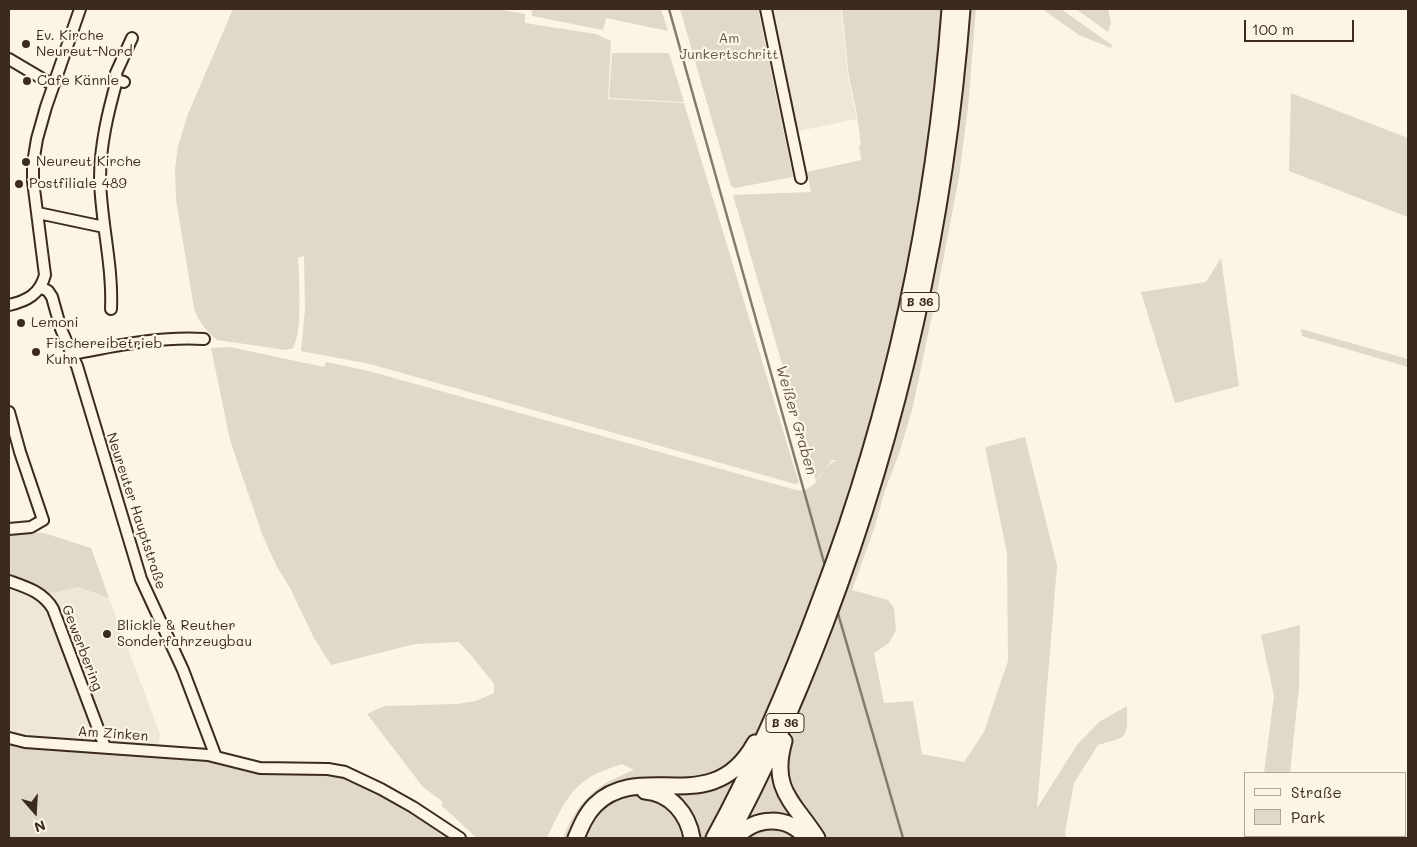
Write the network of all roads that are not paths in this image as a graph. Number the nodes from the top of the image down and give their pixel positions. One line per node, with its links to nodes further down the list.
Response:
1 (80, 9): 7 (street)
2 (766, 9): 8 (street)
3 (950, 9): 19 (highway, B 36)
4 (962, 9): 19 (highway, B 36)
5 (132, 38): 10 (street)
6 (9, 59): 7 (street)
7 (53, 85): 9 (street)
8 (801, 178)
9 (38, 212): 10 (street); 11 (street)
10 (104, 228): 13 (street)
11 (40, 287): 12 (street); 15 (street, Neureuter Hauptstraße)
12 (9, 305)
13 (111, 309)
14 (204, 339): 15 (street)
15 (72, 354): 24 (street, Neureuter Hauptstraße)
16 (9, 418): 17 (street)
17 (9, 529)
18 (9, 581): 23 (street, Gewerbering)
19 (833, 585): 20 (highway, B 36); 21 (highway, B 36)
20 (782, 699): 26 (highway); 29 (highway, B 36)
21 (787, 717): 30 (highway, B 36); 33 (highway, B 36)
22 (9, 738): 23 (street, Am Zinken)
23 (105, 747): 24 (street, Am Zinken)
24 (216, 757): 25 (street, Am Zinken)
25 (460, 838)
26 (576, 838)
27 (582, 838): 28 (highway)
28 (692, 838)
29 (714, 838)
30 (728, 838)
31 (736, 838): 32 (highway)
32 (806, 838)
33 (817, 838)

